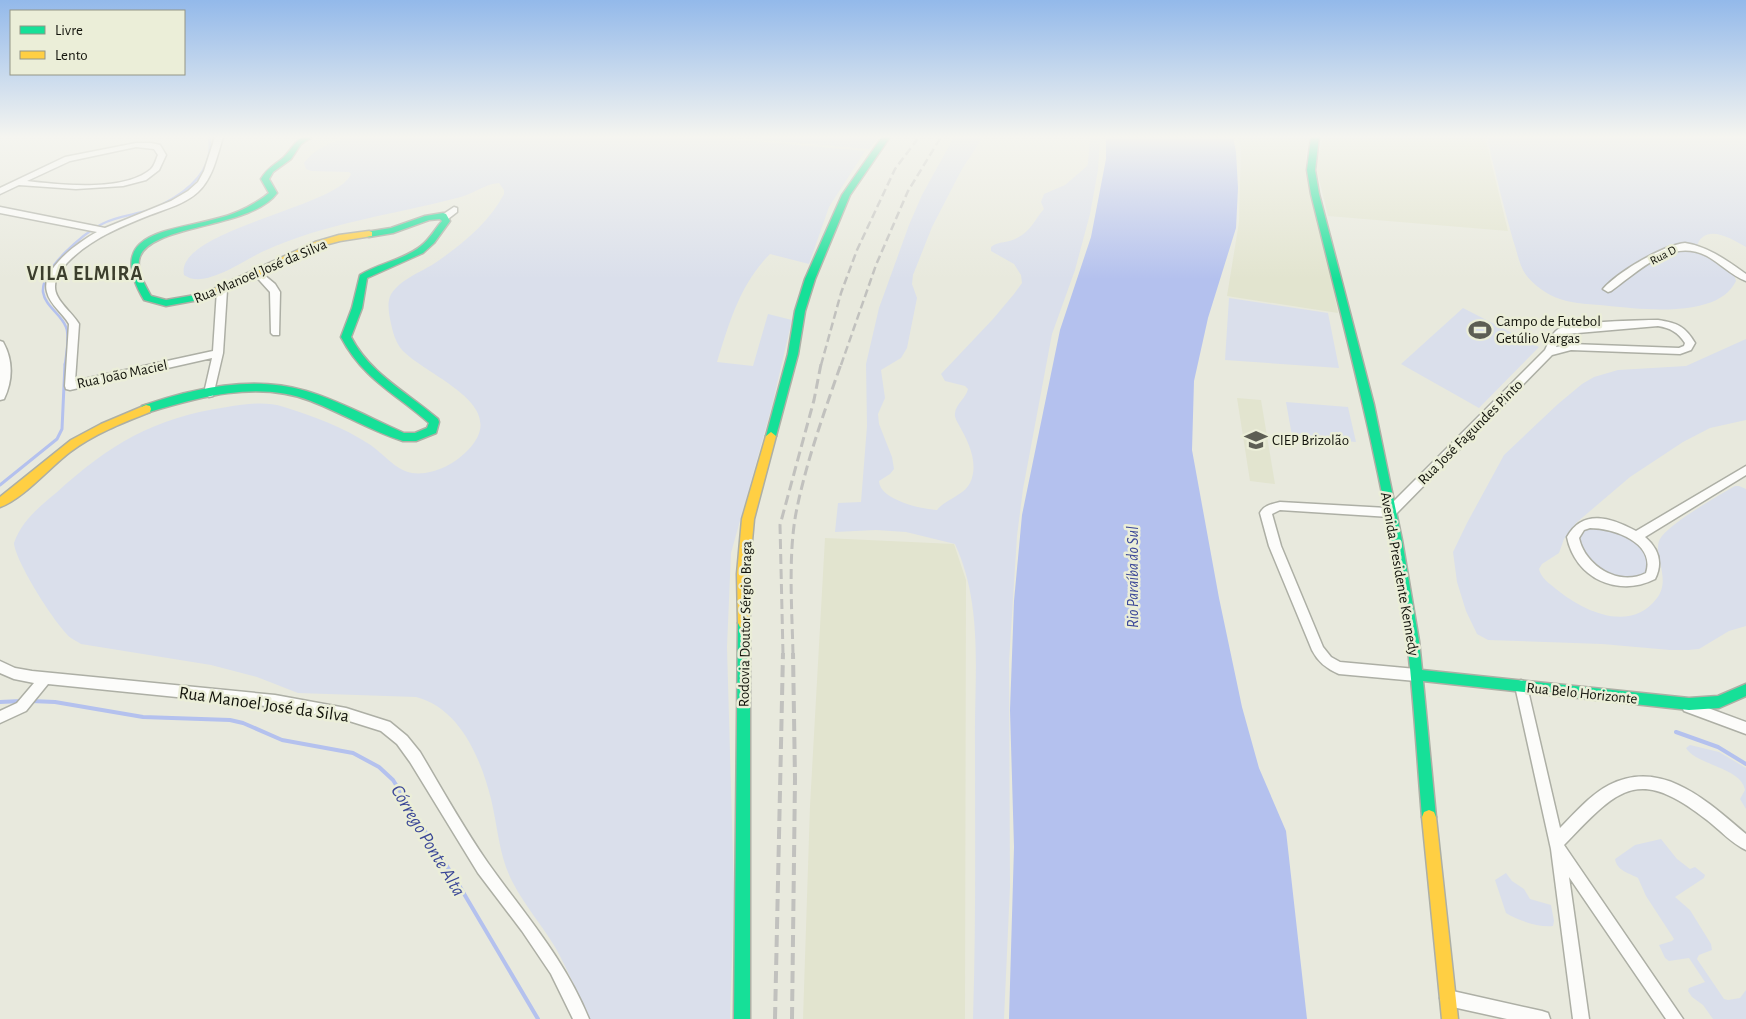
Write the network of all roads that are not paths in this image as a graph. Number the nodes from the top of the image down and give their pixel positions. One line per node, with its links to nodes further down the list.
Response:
1 (15, 185): 8 (street)
2 (39, 185): 3 (street)
3 (113, 185)
4 (198, 185): 10 (street, Rua João Maciel)
5 (268, 185): 14 (main road, Rua Manoel José da Silva)
6 (853, 185): 37 (main road, Rodovia Doutor Sérgio Braga)
7 (1313, 185): 23 (main road, Avenida Presidente Kennedy)
8 (0, 191)
9 (0, 210): 10 (street)
10 (106, 231): 18 (street, Rua João Maciel)
11 (257, 272): 14 (main road, Rua Manoel José da Silva); 15 (street); 19 (main road, Rua Manoel José da Silva)
12 (1746, 278): 13 (street, Rua D)
13 (1608, 289)
14 (222, 290): 18 (street)
15 (276, 333)
16 (0, 344): 20 (street)
17 (1549, 352): 17 (street, Rua José Fagundes Pinto); 23 (street, Rua José Fagundes Pinto)
18 (218, 353): 19 (street)
19 (210, 393): 22 (main road, Rua Manoel José da Silva)
20 (0, 396)
21 (1746, 470): 24 (street)
22 (0, 503)
23 (1390, 513): 26 (main road, Avenida Presidente Kennedy); 26 (street)
24 (1636, 537): 24 (street)
25 (0, 667): 27 (street, Rua Manoel José da Silva)
26 (1416, 675): 28 (main road, Rua Belo Horizonte); 35 (main road, Avenida Presidente Kennedy)
27 (45, 678): 31 (street); 36 (street, Rua Manoel José da Silva)
28 (1521, 686): 30 (main road, Rua Belo Horizonte); 34 (street)
29 (1746, 690): 30 (main road, Rua Belo Horizonte)
30 (1678, 703): 32 (street)
31 (0, 717)
32 (1746, 728)
33 (1746, 843): 34 (street)
34 (1558, 846): 40 (street); 41 (street)
35 (1447, 992): 38 (main road, Avenida Presidente Kennedy); 39 (street)
36 (580, 1019)
37 (742, 1019)
38 (1450, 1019)
39 (1542, 1019)
40 (1581, 1019)
41 (1675, 1019)

